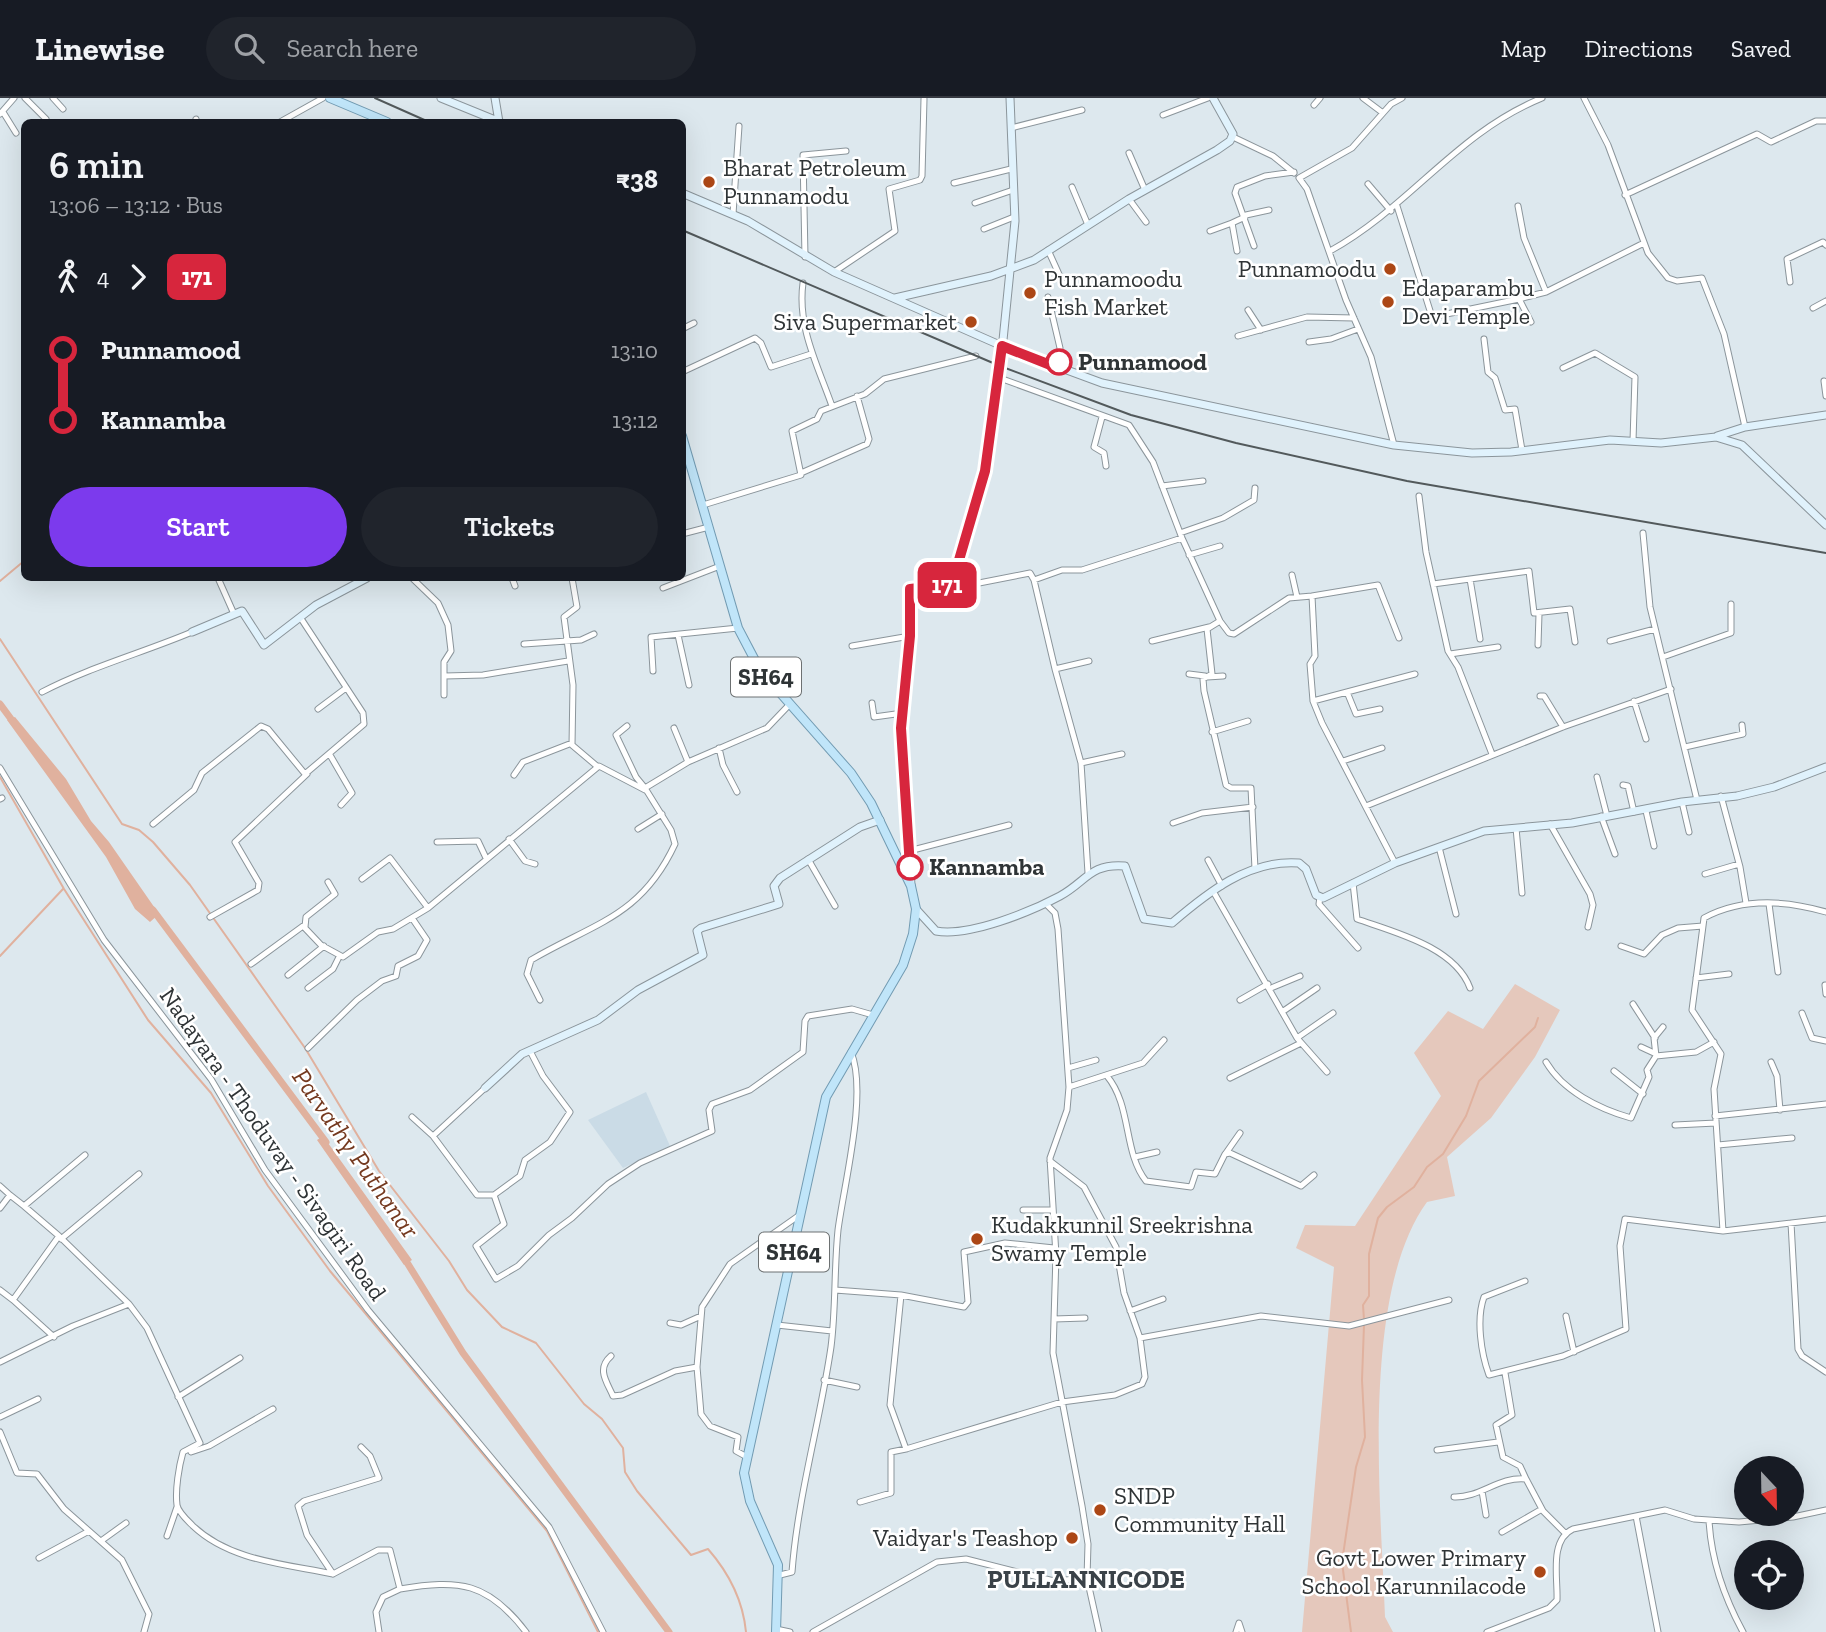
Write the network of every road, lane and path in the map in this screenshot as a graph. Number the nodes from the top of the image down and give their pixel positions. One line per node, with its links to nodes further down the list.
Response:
1 (14, 98): 19 (street)
2 (25, 98): 22 (street)
3 (53, 98): 17 (street)
4 (323, 98): 23 (street)
5 (330, 98): 24 (main road)
6 (441, 98): 25 (main road)
7 (495, 98): 26 (main road)
8 (1010, 98): 29 (main road)
9 (1211, 98): 21 (street); 31 (main road)
10 (1320, 98): 16 (street)
11 (1363, 98): 20 (street)
12 (1402, 98): 20 (street)
13 (1542, 98): 47 (street)
14 (1584, 98): 43 (street)
15 (924, 99): 65 (street)
16 (1314, 105)
17 (63, 109)
18 (1082, 110): 29 (street)
19 (1, 113): 30 (street)
20 (1383, 113): 36 (street)
21 (1163, 116)
22 (46, 119)
23 (284, 119)
24 (380, 119)
25 (492, 119)
26 (498, 119)
27 (1826, 121): 43 (street)
28 (740, 126): 49 (street)
29 (1011, 128): 34 (main road)
30 (16, 134)
31 (1233, 136): 35 (street); 41 (main road)
32 (846, 151): 63 (street)
33 (1129, 153): 41 (street)
34 (1011, 169): 37 (street); 40 (main road)
35 (1294, 172): 36 (street); 50 (street)
36 (1299, 177): 62 (street)
37 (954, 183)
38 (1368, 184): 47 (street)
39 (1072, 187): 54 (street)
40 (1013, 190): 45 (street); 51 (main road)
41 (1144, 190): 44 (main road)
42 (686, 195): 49 (main road)
43 (1625, 195): 57 (street)
44 (1129, 199): 52 (street); 54 (main road)
45 (975, 203)
46 (1518, 206): 69 (street)
47 (1394, 209): 62 (street); 72 (street)
48 (1269, 210): 50 (street)
49 (733, 214): 63 (main road)
50 (1245, 216): 53 (street); 59 (street)
51 (1014, 217): 55 (street); 64 (main road)
52 (1146, 222)
53 (1232, 223): 56 (street); 61 (street)
54 (1088, 225): 60 (main road)
55 (984, 229)
56 (1210, 231)
57 (1644, 243): 69 (street); 98 (street)
58 (1826, 245): 66 (street)
59 (1254, 246)
60 (1048, 250): 64 (main road); 67 (street)
61 (1237, 251)
62 (1330, 251): 76 (street)
63 (805, 257): 65 (main road)
64 (1012, 269): 71 (main road); 85 (main road)
65 (834, 272): 71 (main road)
66 (1790, 282)
67 (1063, 283)
68 (803, 284): 86 (street)
69 (1546, 292): 72 (street)
70 (1048, 297): 88 (street)
71 (894, 299): 85 (main road)
72 (1519, 299): 77 (street)
73 (1826, 301): 74 (street)
74 (1813, 307)
75 (1248, 310): 81 (street)
76 (1354, 318): 80 (street); 81 (street)
77 (1531, 322)
78 (694, 323): 79 (street)
79 (686, 326)
80 (1358, 329): 84 (street); 101 (street)
81 (1261, 330): 82 (street)
82 (1238, 336)
83 (1484, 339): 103 (street)
84 (1309, 342)
85 (1002, 346): 88 (main road); 91 (main road)
86 (811, 354): 90 (street); 95 (street)
87 (976, 356): 93 (street)
88 (1058, 368): 101 (main road)
89 (1563, 368): 100 (street)
90 (686, 370)
91 (997, 377): 97 (street); 129 (main road)
92 (1824, 381): 94 (street)
93 (858, 396): 95 (street); 105 (street)
94 (1826, 396)
95 (832, 406): 105 (street)
96 (1826, 415): 98 (main road)
97 (1102, 417): 104 (street); 107 (street)
98 (1745, 427): 99 (main road)
99 (1716, 437): 100 (main road); 111 (main road)
100 (1633, 441): 103 (main road)
101 (1394, 445): 103 (main road)
102 (686, 449): 110 (main road, SH64)
103 (1522, 450)
104 (1106, 466)
105 (801, 473): 110 (street)
106 (1203, 481): 107 (street)
107 (1162, 486): 115 (street)
108 (1255, 488): 115 (street)
109 (1419, 496): 130 (street)
110 (703, 505): 112 (main road, SH64)
111 (1826, 525)
112 (709, 527): 113 (street); 118 (main road, SH64)
113 (686, 533)
114 (1643, 533): 142 (street)
115 (1181, 536): 117 (street); 122 (street)
116 (1220, 546): 117 (street)
117 (1189, 555): 139 (street)
118 (720, 566): 120 (street); 141 (main road, SH64)
119 (1292, 575): 134 (street)
120 (686, 579)
121 (1470, 579): 130 (street); 137 (street); 148 (street)
122 (1034, 580): 129 (street); 161 (street)
123 (219, 581): 136 (street)
124 (354, 581): 138 (main road)
125 (415, 581): 165 (street)
126 (513, 581): 131 (street)
127 (573, 581): 149 (street)
128 (681, 581): 132 (street)
129 (952, 584): 146 (main road)
130 (1433, 584): 157 (street)
131 (515, 586)
132 (663, 588)
133 (1312, 596): 134 (street); 147 (street); 175 (street)
134 (1297, 597): 139 (street)
135 (1731, 604): 158 (street)
136 (234, 614): 138 (main road); 143 (main road)
137 (1539, 614): 152 (street); 154 (street)
138 (299, 617): 169 (street)
139 (1220, 621): 140 (street)
140 (1209, 627): 150 (street); 167 (street)
141 (738, 628): 145 (street); 178 (main road, SH64)
142 (1655, 629): 151 (street); 158 (street)
143 (192, 632): 171 (street)
144 (594, 635): 149 (street)
145 (678, 635): 162 (street); 168 (street)
146 (910, 636): 155 (street); 181 (main road)
147 (1399, 638)
148 (1480, 639)
149 (566, 640): 153 (street); 159 (street)
150 (1152, 640)
151 (1610, 641)
152 (1575, 642)
153 (524, 644)
154 (1538, 645)
155 (852, 646)
156 (1498, 647): 157 (street)
157 (1450, 654): 194 (street)
158 (1663, 657): 170 (street)
159 (568, 661): 165 (street); 189 (street)
160 (1089, 661): 161 (street)
161 (1055, 669): 198 (street)
162 (653, 671)
163 (1189, 674): 167 (street)
164 (1415, 674): 172 (street)
165 (445, 676): 173 (street)
166 (1223, 676): 167 (street)
167 (1204, 677): 187 (street)
168 (689, 685)
169 (346, 688): 179 (street); 195 (street)
170 (1671, 689): 176 (street); 190 (street)
171 (42, 692)
172 (1347, 692): 175 (street); 180 (street)
173 (444, 695)
174 (1540, 696): 185 (street)
175 (1313, 701): 196 (street)
176 (1634, 701): 185 (street); 188 (street)
177 (872, 703): 181 (street)
178 (789, 705): 191 (street); 218 (main road, SH64)
179 (318, 709)
180 (1380, 709)
181 (902, 713): 230 (main road)
182 (1248, 721): 187 (street)
183 (1742, 725): 190 (street)
184 (627, 726): 206 (street)
185 (1563, 727): 194 (street)
186 (674, 728): 197 (street)
187 (1212, 732): 213 (street)
188 (1646, 739)
189 (572, 743): 199 (street); 203 (street)
190 (1685, 747): 209 (street)
191 (719, 748): 197 (street); 207 (street)
192 (1382, 748): 196 (street)
193 (1122, 754): 198 (street)
194 (1492, 754): 212 (street)
195 (330, 755): 202 (street); 211 (street)
196 (1343, 761): 212 (street)
197 (688, 762): 206 (street)
198 (1082, 763): 239 (street)
199 (598, 767): 206 (street); 226 (street)
200 (1826, 767): 208 (main road)
201 (0, 768): 400 (street, Nadayara - Thoduvay - Sivagiri Road)
202 (307, 774): 220 (street); 257 (street)
203 (514, 775)
204 (1597, 777): 217 (street)
205 (1623, 785): 215 (street)
206 (645, 789): 216 (street)
207 (737, 792)
208 (1721, 796): 209 (main road); 237 (street)
209 (1697, 800): 210 (main road)
210 (1682, 802): 214 (main road); 225 (street)
211 (341, 805)
212 (1366, 806): 235 (street)
213 (1253, 807): 219 (street); 238 (street)
214 (1646, 811): 215 (main road); 228 (street)
215 (1634, 812): 217 (main road)
216 (662, 814): 224 (street); 278 (street)
217 (1604, 816): 221 (main road); 231 (street)
218 (880, 820): 233 (main road); 244 (main road, SH64)
219 (1173, 823)
220 (153, 824)
221 (1550, 824): 223 (main road); 261 (street)
222 (1009, 825): 230 (street)
223 (1516, 828): 229 (main road); 247 (street)
224 (638, 829)
225 (1689, 832)
226 (509, 839): 232 (street); 236 (street)
227 (437, 842): 232 (street)
228 (1654, 846)
229 (1439, 847): 235 (main road); 256 (street)
230 (909, 851): 244 (main road)
231 (1615, 854)
232 (486, 858): 253 (street)
233 (808, 859): 252 (street); 293 (main road)
234 (1208, 860): 245 (street)
235 (1395, 863): 243 (main road)
236 (535, 864)
237 (1739, 864): 240 (street); 250 (street)
238 (1255, 869): 245 (main road); 248 (main road)
239 (1088, 873): 246 (main road); 249 (main road)
240 (1705, 874)
241 (362, 878): 253 (street)
242 (328, 883): 260 (street)
243 (1353, 883): 248 (main road); 276 (street)
244 (911, 886): 254 (main road, SH64)
245 (1222, 886): 246 (main road)
246 (1213, 891): 273 (street)
247 (1522, 893)
248 (1320, 897): 264 (street)
249 (1044, 902): 254 (main road); 299 (street)
250 (1746, 903): 251 (street); 259 (street)
251 (1769, 904): 255 (street); 267 (street)
252 (835, 906)
253 (428, 908): 258 (street)
254 (916, 909): 284 (main road, SH64)
255 (1826, 912)
256 (1456, 914)
257 (210, 917)
258 (412, 918): 265 (street); 292 (street)
259 (1703, 926): 263 (street); 271 (street)
260 (305, 927): 262 (street); 266 (street)
261 (1588, 927)
262 (324, 946): 265 (street); 269 (street)
263 (1621, 946)
264 (1358, 948)
265 (339, 957): 274 (street)
266 (251, 964)
267 (1778, 972)
268 (1729, 974): 271 (street)
269 (288, 975)
270 (1300, 976): 273 (street)
271 (1696, 978): 290 (street)
272 (1825, 985): 277 (street)
273 (1270, 986): 279 (street); 281 (street)
274 (308, 988)
275 (1317, 988): 281 (street)
276 (1470, 988)
277 (1826, 994)
278 (540, 1000)
279 (1240, 1000)
280 (1633, 1004): 286 (street)
281 (1283, 1012): 288 (street)
282 (1333, 1013): 288 (street)
283 (1802, 1013): 289 (street)
284 (873, 1015): 294 (main road, SH64); 325 (street)
285 (1663, 1027): 286 (street)
286 (1655, 1038): 295 (street)
287 (1164, 1040): 302 (street)
288 (1299, 1041): 301 (street); 303 (street)
289 (1826, 1041)
290 (1714, 1042): 295 (street); 310 (street)
291 (1641, 1047): 295 (street)
292 (308, 1048)
293 (530, 1051): 305 (main road); 325 (street)
294 (851, 1052): 330 (main road, SH64); 338 (street)
295 (1655, 1054): 306 (street)
296 (1096, 1060): 299 (street)
297 (1546, 1062): 306 (street)
298 (1771, 1062): 308 (street)
299 (1068, 1068): 304 (street)
300 (1614, 1071): 306 (street)
301 (1327, 1072)
302 (1107, 1076): 304 (street); 319 (street)
303 (1230, 1078)
304 (1069, 1087): 320 (street)
305 (485, 1088): 313 (street)
306 (1643, 1094)
307 (1826, 1104): 308 (street)
308 (1780, 1110): 310 (street)
309 (412, 1117): 313 (street)
310 (1715, 1119): 311 (street); 315 (street)
311 (1675, 1125)
312 (1241, 1133): 317 (street)
313 (433, 1136): 325 (street)
314 (1792, 1138): 315 (street)
315 (1718, 1145): 333 (street)
316 (1157, 1152): 319 (street)
317 (1226, 1153): 319 (street); 322 (street)
318 (85, 1155): 326 (street)
319 (1135, 1157)
320 (1050, 1161): 329 (street); 344 (street)
321 (139, 1174): 334 (street)
322 (1314, 1175)
323 (0, 1186): 324 (street)
324 (10, 1195): 326 (street); 327 (street)
325 (494, 1195)
326 (24, 1206): 334 (street)
327 (0, 1208)
328 (1023, 1210): 329 (street)
329 (1052, 1210): 335 (street)
330 (803, 1212): 346 (street); 350 (main road, SH64)
331 (1826, 1219): 332 (street)
332 (1791, 1223): 333 (street); 359 (street)
333 (1723, 1231): 354 (street)
334 (60, 1238): 341 (street); 343 (street)
335 (1054, 1248): 339 (street); 348 (street)
336 (1525, 1281): 360 (street)
337 (0, 1290): 341 (street)
338 (835, 1290): 339 (street); 351 (street)
339 (901, 1295): 371 (street)
340 (1163, 1299): 344 (street)
341 (13, 1300): 352 (street)
342 (1449, 1300): 353 (street)
343 (129, 1304): 352 (street); 363 (street)
344 (1130, 1311): 353 (street)
345 (1566, 1316): 354 (street)
346 (701, 1317): 349 (street); 358 (street)
347 (1085, 1318): 348 (street)
348 (1054, 1319): 365 (street)
349 (670, 1324)
350 (777, 1325): 351 (street); 374 (main road, SH64)
351 (832, 1331): 361 (street)
352 (54, 1336): 357 (street)
353 (1140, 1338): 365 (street)
354 (1574, 1352): 360 (street)
355 (611, 1356): 358 (street)
356 (240, 1358): 363 (street)
357 (0, 1362)
358 (697, 1367): 374 (street)
359 (1826, 1372)
360 (1505, 1373): 369 (street)
361 (824, 1380): 362 (street); 393 (street)
362 (858, 1387)
363 (178, 1397): 373 (street)
364 (38, 1399): 367 (street)
365 (1062, 1402): 371 (street); 394 (street)
366 (273, 1409): 373 (street)
367 (0, 1417)
368 (0, 1432): 386 (street)
369 (1499, 1442): 372 (street); 375 (street)
370 (361, 1447): 392 (street)
371 (906, 1449): 378 (street)
372 (1437, 1450)
373 (182, 1455): 379 (street)
374 (747, 1457): 393 (main road, SH64)
375 (1525, 1479): 376 (street); 380 (street)
376 (1482, 1491): 377 (street); 382 (street)
377 (1454, 1497)
378 (860, 1502)
379 (177, 1507): 389 (street); 392 (street)
380 (1542, 1509): 387 (street); 388 (street)
381 (1826, 1510): 384 (street)
382 (1486, 1515)
383 (1636, 1516): 384 (street); 388 (street); 407 (street)
384 (1709, 1520): 408 (street)
385 (126, 1523): 390 (street)
386 (89, 1531): 390 (street); 391 (street)
387 (1502, 1532)
388 (1565, 1533): 406 (street)
389 (167, 1536)
390 (101, 1541): 397 (street)
391 (39, 1558)
392 (333, 1574): 395 (street)
393 (780, 1576): 396 (main road, SH64)
394 (1087, 1578): 402 (street); 403 (street)
395 (400, 1589): 398 (street); 399 (street)
396 (776, 1630): 401 (street)
397 (144, 1632)
398 (379, 1632)
399 (526, 1632)
400 (603, 1632)
401 (790, 1632)
402 (813, 1632)
403 (1099, 1632)
404 (1236, 1632): 405 (street)
405 (1242, 1632)
406 (1487, 1632)
407 (1658, 1632)
408 (1743, 1632)

